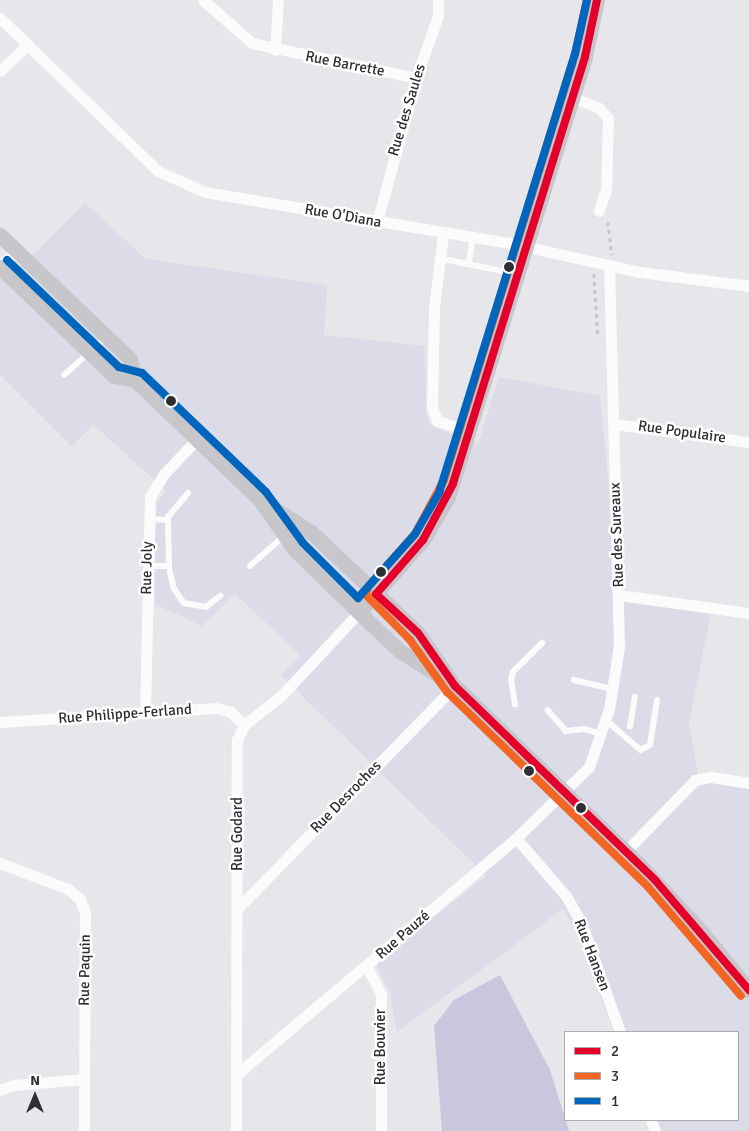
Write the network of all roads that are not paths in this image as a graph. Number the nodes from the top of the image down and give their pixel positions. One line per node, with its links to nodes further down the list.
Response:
1 (203, 0): 7 (street, Rue Barrette)
2 (278, 0): 7 (street)
3 (438, 0): 9 (street, Rue des Saules)
4 (597, 0): 10 (main road)
5 (0, 18): 6 (street, Rue O'Diana)
6 (28, 44): 8 (street); 12 (street, Rue O'Diana)
7 (275, 50): 9 (street, Rue Barrette)
8 (0, 71)
9 (416, 78): 12 (street, Rue des Saules)
10 (572, 97): 11 (street); 16 (main road)
11 (599, 211)
12 (377, 222): 13 (street, Rue O'Diana)
13 (443, 234): 15 (street, Rue O'Diana); 18 (street)
14 (0, 235): 17 (main road)
15 (473, 238): 16 (street, Rue O'Diana); 19 (lane)
16 (527, 246): 20 (street, Rue O'Diana); 22 (main road)
17 (16, 250): 21 (street); 24 (main road)
18 (439, 258): 19 (lane); 29 (street)
19 (469, 262): 22 (lane)
20 (608, 265): 23 (street, Rue O'Diana); 28 (street, Rue des Sureaux)
21 (0, 267): 25 (main road)
22 (518, 275): 29 (main road)
23 (749, 286)
24 (107, 337): 25 (lane); 27 (main road)
25 (88, 352): 26 (lane); 27 (main road)
26 (64, 375)
27 (135, 380): 30 (main road)
28 (614, 424): 31 (street, Rue Populaire); 41 (street, Rue des Sureaux)
29 (470, 432): 40 (main road)
30 (197, 439): 33 (main road); 34 (street, Rue Joly)
31 (749, 442)
32 (188, 493): 35 (lane)
33 (259, 499): 36 (main road); 40 (main road)
34 (148, 519): 35 (lane); 37 (street, Rue Joly)
35 (168, 520): 38 (lane)
36 (285, 536): 39 (lane); 43 (main road)
37 (147, 566): 38 (lane); 53 (street, Rue Joly)
38 (169, 566): 42 (lane)
39 (250, 566)
40 (376, 594): 43 (main road); 47 (main road)
41 (619, 595): 44 (street); 48 (street, Rue des Sureaux)
42 (220, 596)
43 (359, 612): 47 (main road); 56 (street)
44 (749, 613)
45 (542, 643): 51 (lane)
46 (574, 680): 48 (lane)
47 (455, 686): 60 (main road); 64 (street, Rue Desroches)
48 (614, 689): 54 (street, Rue des Sureaux)
49 (635, 697): 57 (lane)
50 (657, 701): 54 (lane)
51 (515, 705)
52 (548, 710): 58 (lane)
53 (145, 713): 55 (street, Rue Philippe-Ferland); 56 (street, Rue Philippe-Ferland)
54 (606, 720): 58 (street, Rue des Sureaux)
55 (0, 722)
56 (244, 725): 64 (street, Rue Godard)
57 (630, 727)
58 (601, 734): 60 (street, Rue des Sureaux)
59 (749, 783): 62 (street)
60 (565, 791): 61 (street, Rue Pauzé); 62 (main road)
61 (516, 838): 65 (street, Rue Pauzé); 67 (street, Rue Hansen)
62 (626, 851): 66 (main road)
63 (0, 863): 69 (street, Rue Paquin)
64 (238, 908): 68 (street, Rue Godard)
65 (367, 967): 68 (street, Rue Pauzé); 73 (street, Rue Bouvier)
66 (749, 990)
67 (620, 1031)
68 (237, 1074): 72 (street, Rue Godard)
69 (84, 1079): 70 (street); 71 (street, Rue Paquin)
70 (0, 1090)
71 (84, 1131)
72 (236, 1131)
73 (381, 1131)

